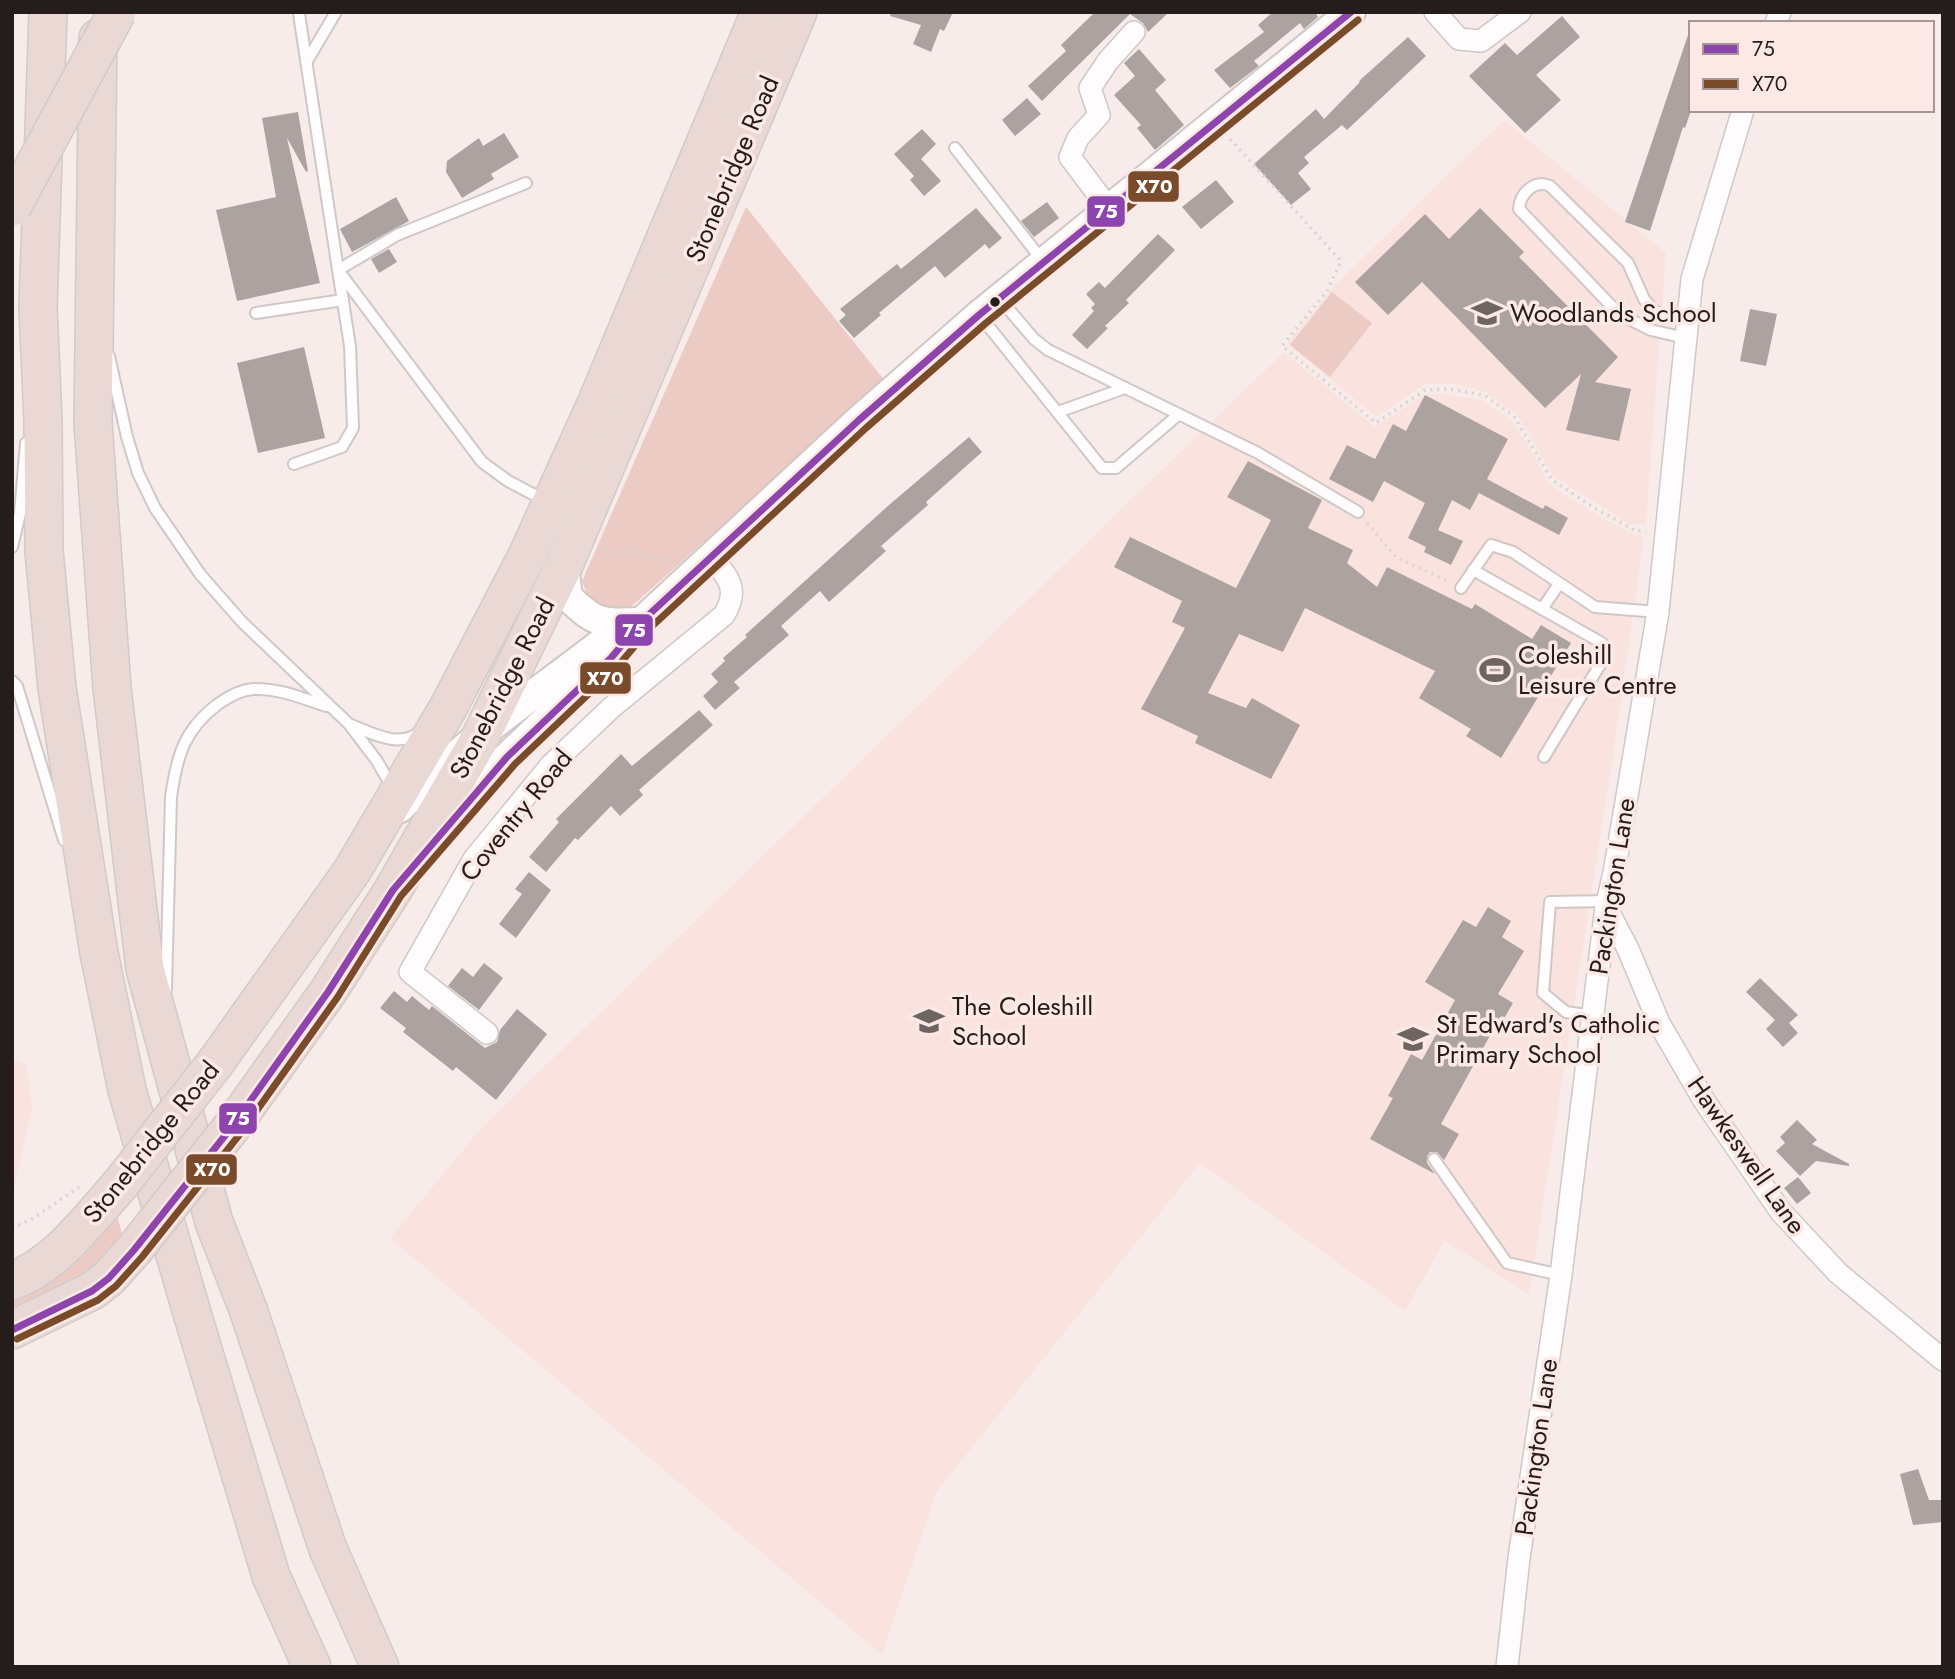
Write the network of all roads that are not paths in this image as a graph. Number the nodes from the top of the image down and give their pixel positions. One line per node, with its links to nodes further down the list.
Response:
1 (48, 12): 22 (highway)
2 (99, 12): 20 (highway)
3 (117, 12): 16 (highway, bridge)
4 (336, 12): 12 (lane)
5 (760, 12): 34 (highway, Stonebridge Road)
6 (798, 12): 34 (highway, Stonebridge Road)
7 (1435, 12): 8 (street)
8 (1520, 12)
9 (299, 14): 12 (lane)
10 (1342, 16): 17 (main road)
11 (1135, 32): 17 (street)
12 (307, 61): 19 (lane)
13 (1742, 112): 25 (street, Packington Lane)
14 (955, 148): 18 (lane)
15 (526, 183): 19 (lane)
16 (12, 207)
17 (1109, 209): 18 (main road)
18 (1044, 262): 23 (main road)
19 (338, 270): 21 (lane); 34 (lane)
20 (95, 288): 46 (lane); 60 (highway)
21 (343, 300): 24 (lane); 33 (lane)
22 (38, 307): 27 (lane); 57 (highway)
23 (989, 307): 26 (lane); 28 (lane); 37 (main road)
24 (256, 313)
25 (1686, 329): 25 (lane); 43 (street, Packington Lane)
26 (1125, 388): 28 (lane); 29 (lane)
27 (29, 403)
28 (1058, 412): 29 (lane)
29 (1178, 415): 31 (lane)
30 (27, 430): 36 (lane)
31 (1258, 453): 32 (lane); 35 (lane)
32 (1242, 459)
33 (294, 464)
34 (567, 512): 38 (highway, Stonebridge Road); 47 (highway, Stonebridge Road)
35 (1358, 512)
36 (12, 547)
37 (711, 557): 44 (main road); 59 (street, Coventry Road)
38 (564, 565): 44 (main road); 49 (highway, Stonebridge Road)
39 (1474, 570): 40 (lane); 41 (lane); 42 (lane)
40 (1559, 584): 42 (lane); 43 (lane)
41 (1461, 588)
42 (1542, 608): 50 (lane)
43 (1658, 612): 56 (street, Packington Lane)
44 (641, 622): 49 (main road); 55 (main road)
45 (12, 681): 52 (lane)
46 (329, 707): 48 (lane); 60 (lane)
47 (447, 708): 48 (lane); 51 (highway, Stonebridge Road)
48 (349, 724): 51 (lane)
49 (480, 738): 53 (main road); 55 (highway, Stonebridge Road)
50 (1544, 757)
51 (397, 795): 53 (highway, Stonebridge Road)
52 (66, 846)
53 (352, 871): 63 (highway, Stonebridge Road, bridge)
54 (74, 873): 57 (lane)
55 (393, 890): 64 (highway, Stonebridge Road, bridge)
56 (1607, 904): 58 (street, Packington Lane); 58 (lane); 65 (street, Hawkeswell Lane)
57 (99, 953): 66 (highway)
58 (1593, 1016): 62 (street, Packington Lane)
59 (487, 1033)
60 (164, 1041): 67 (highway)
61 (1434, 1159): 62 (lane)
62 (1561, 1275): 68 (street, Packington Lane)
63 (12, 1281)
64 (12, 1330)
65 (1943, 1360)
66 (312, 1667)
67 (380, 1667)
68 (1507, 1667)

